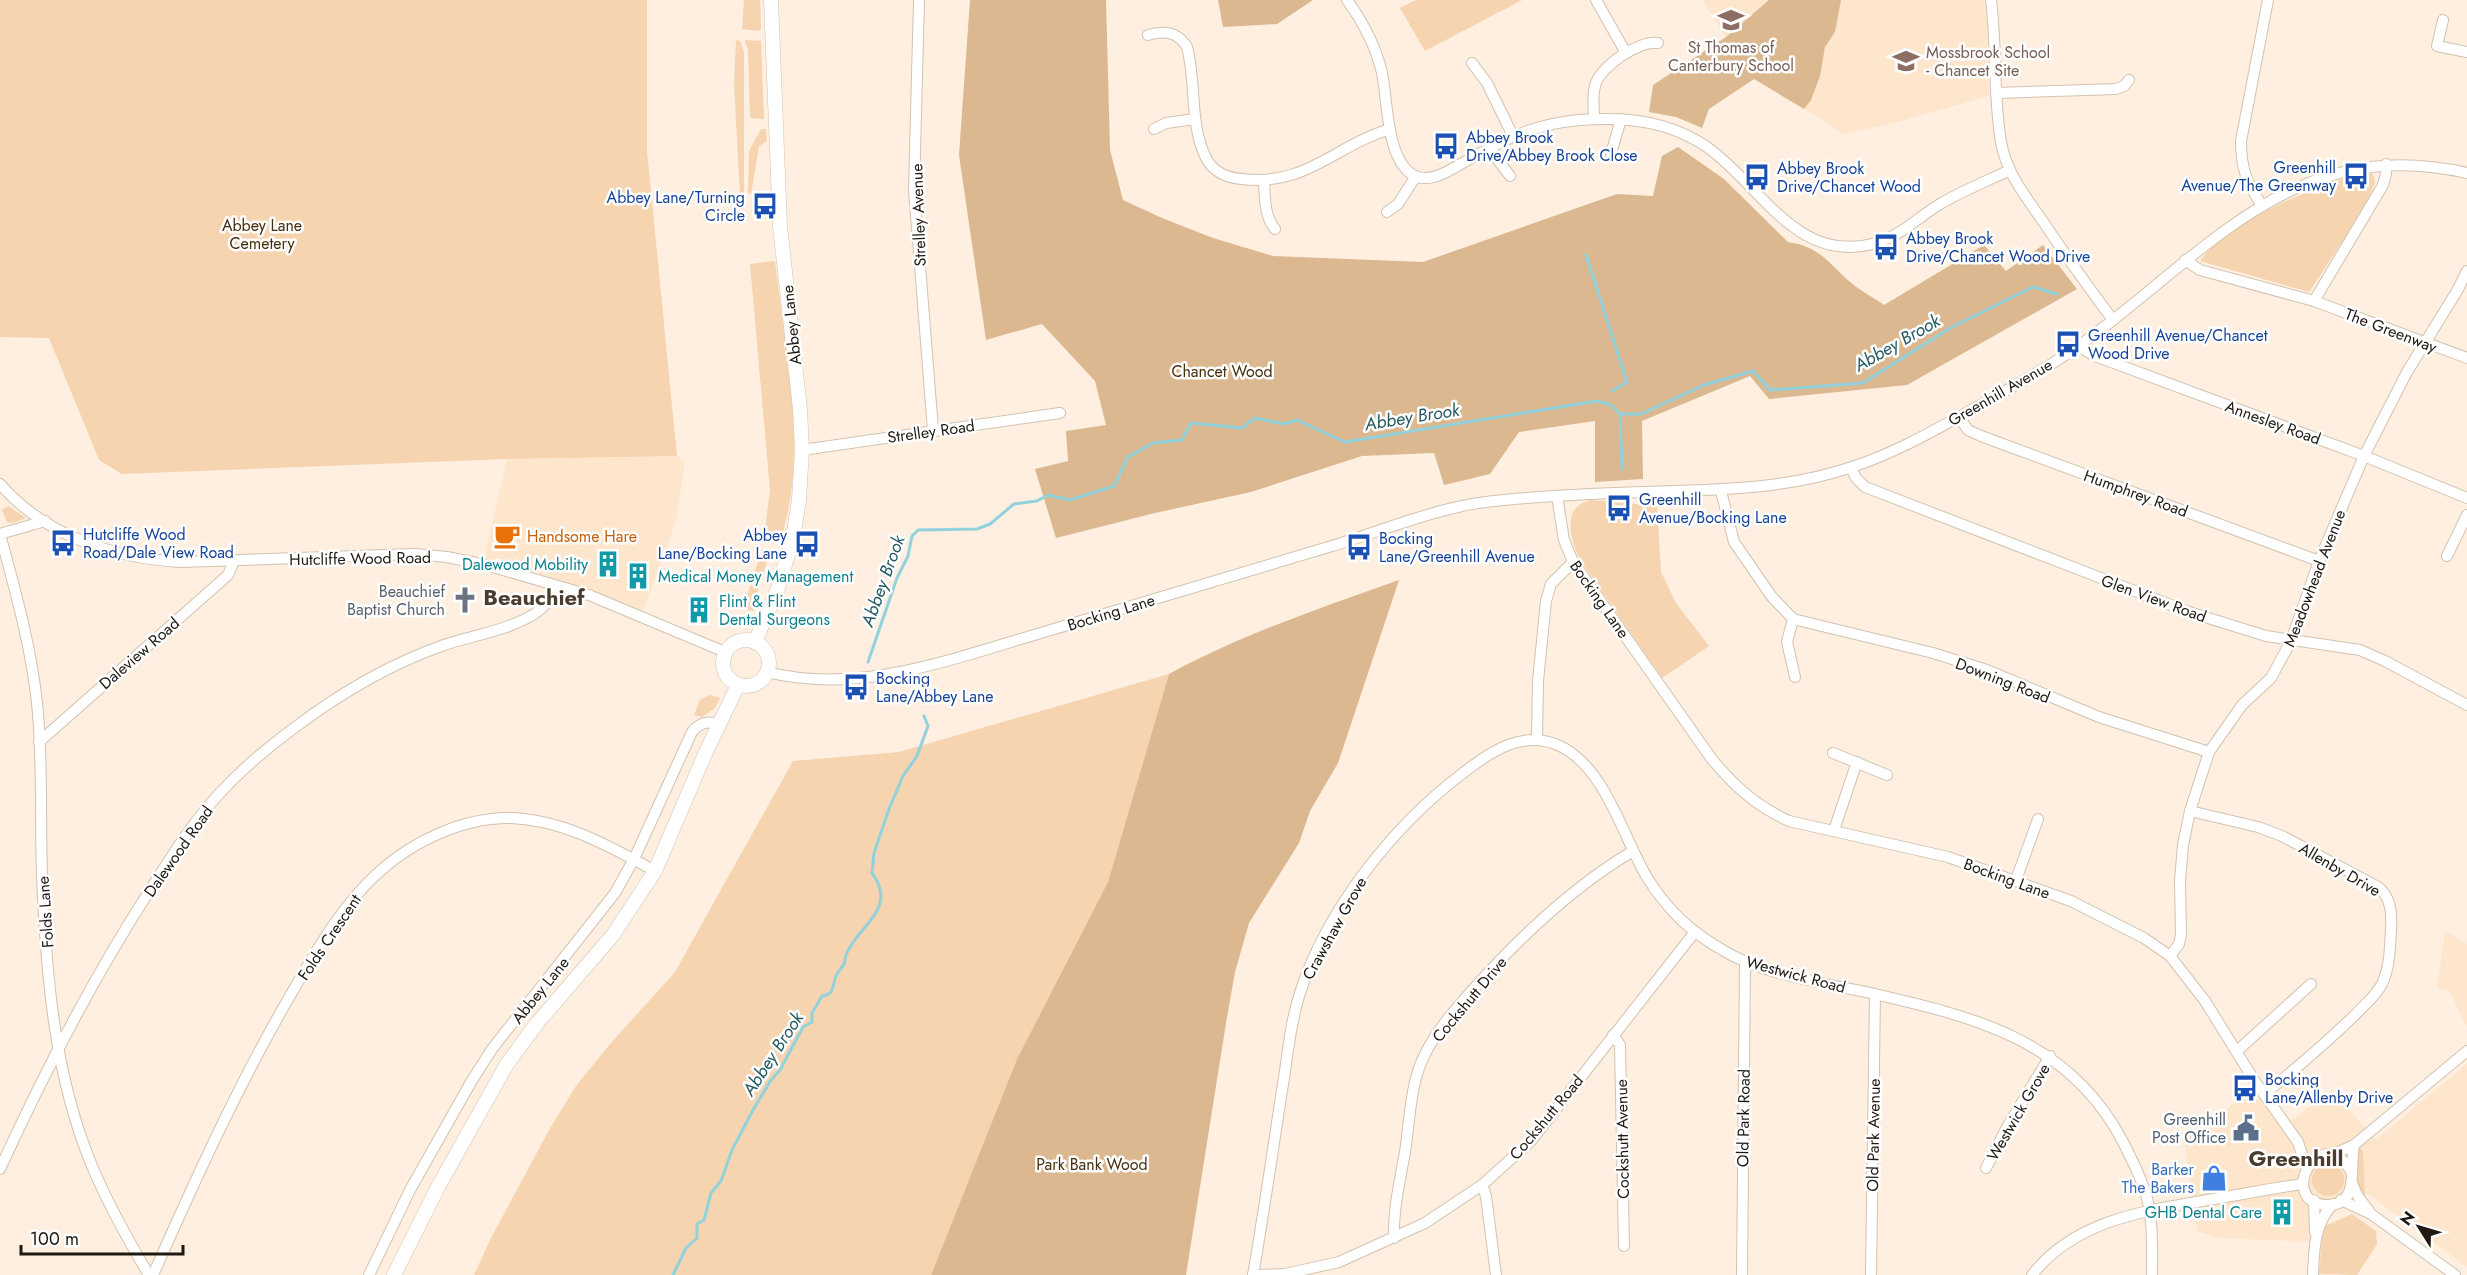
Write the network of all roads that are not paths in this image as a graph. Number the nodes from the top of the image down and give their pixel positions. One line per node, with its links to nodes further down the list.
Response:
1 (771, 0): 42 (main road, Abbey Lane)
2 (919, 0): 41 (street, Strelley Avenue)
3 (1347, 0): 19 (street)
4 (1596, 0): 11 (street)
5 (1991, 0): 14 (street)
6 (2268, 0): 29 (street)
7 (2443, 20): 10 (street)
8 (1148, 34): 15 (street)
9 (1658, 43): 11 (street)
10 (2467, 52)
11 (1626, 53): 16 (street)
12 (1472, 63): 20 (street)
13 (2129, 80): 14 (street)
14 (1996, 93): 24 (street)
15 (1195, 119): 18 (street); 28 (street)
16 (1594, 119): 17 (street); 20 (street)
17 (1621, 119): 22 (street); 24 (street)
18 (1154, 129)
19 (1390, 129): 26 (street); 28 (street)
20 (1513, 136): 21 (street)
21 (1488, 147): 26 (street); 27 (street)
22 (1611, 154)
23 (2386, 164): 25 (street, Greenhill Avenue); 29 (street, Greenhill Avenue); 34 (street)
24 (2010, 170): 35 (street)
25 (2467, 173)
26 (1416, 176): 30 (street)
27 (1510, 176)
28 (1264, 181): 31 (street)
29 (2262, 206): 32 (street, Greenhill Avenue)
30 (1387, 212)
31 (1275, 229)
32 (2185, 260): 34 (street, The Greenway); 35 (street, Greenhill Avenue)
33 (2467, 271): 36 (street, Meadowhead Avenue)
34 (2314, 301): 36 (street, The Greenway)
35 (2113, 320): 37 (street, Greenhill Avenue)
36 (2425, 343): 38 (street, The Greenway); 43 (street, Meadowhead Avenue)
37 (2078, 346): 40 (street, Greenhill Avenue); 43 (street, Annesley Road)
38 (2467, 358)
39 (1060, 413): 41 (street, Strelley Road)
40 (1959, 417): 44 (street, Greenhill Avenue); 54 (street, Humphrey Road)
41 (933, 430): 42 (street, Strelley Road)
42 (802, 450): 59 (main road, Abbey Lane)
43 (2364, 456): 48 (street, Annesley Road); 54 (street, Meadowhead Avenue)
44 (1851, 468): 46 (street, Greenhill Avenue); 58 (street, Glen View Road)
45 (1, 489): 50 (street, Hutcliffe Wood Road)
46 (1721, 491): 47 (street, Greenhill Avenue); 57 (street)
47 (1557, 496): 55 (street, Bocking Lane); 61 (street, Bocking Lane)
48 (2467, 498)
49 (2467, 515): 52 (street)
50 (45, 521): 51 (street, Folds Lane); 53 (street, Hutcliffe Wood Road)
51 (0, 534): 67 (street, Folds Lane)
52 (2447, 556)
53 (234, 561): 56 (street, Hutcliffe Wood Road); 67 (street, Daleview Road)
54 (2319, 561): 58 (street, Meadowhead Avenue)
55 (1573, 562): 66 (street); 74 (street, Bocking Lane)
56 (555, 586): 60 (street, Hutcliffe Wood Road); 85 (street, Dalewood Road)
57 (1793, 619): 62 (street); 68 (street, Downing Road)
58 (2291, 641): 64 (street, Glen View Road); 68 (street, Meadowhead Avenue)
59 (755, 642): 60 (main road); 61 (main road)
60 (725, 652): 63 (main road)
61 (767, 672): 63 (main road)
62 (1795, 677)
63 (738, 685): 65 (main road, Abbey Lane)
64 (2467, 705)
65 (720, 724): 76 (street, Abbey Lane); 77 (main road, Abbey Lane)
66 (1537, 739): 75 (street, Westwick Road); 111 (street, Crawshaw Grove)
67 (39, 742): 85 (street, Folds Lane)
68 (2209, 752): 72 (street, Meadowhead Avenue)
69 (1833, 753): 70 (street)
70 (1857, 762): 71 (street); 74 (street)
71 (1887, 775)
72 (2190, 811): 80 (street, Meadowhead Avenue); 89 (street, Allenby Drive)
73 (2038, 819): 78 (street)
74 (1834, 830): 78 (street, Bocking Lane)
75 (1633, 851): 79 (street, Westwick Road); 105 (street, Cockshutt Drive)
76 (634, 859): 77 (street, Folds Crescent); 108 (street, Folds Crescent); 109 (street, Abbey Lane)
77 (655, 871): 110 (main road, Abbey Lane)
78 (2016, 880): 80 (street, Bocking Lane)
79 (1694, 933): 81 (street, Westwick Road); 84 (street, Cockshutt Road)
80 (2170, 956): 86 (street, Bocking Lane)
81 (1745, 962): 83 (street, Westwick Road); 113 (street, Old Park Road)
82 (2311, 984): 86 (street)
83 (1875, 994): 88 (street, Westwick Road); 114 (street, Old Park Avenue)
84 (1613, 1035): 98 (street, Cockshutt Road); 106 (street, Cockshutt Avenue)
85 (58, 1048): 95 (street, Dalewood Road); 107 (street, Folds Lane)
86 (2237, 1051): 89 (street, Bocking Lane)
87 (2467, 1051): 91 (street)
88 (2050, 1056): 94 (street, Westwick Grove); 102 (street, Westwick Road)
89 (2264, 1094): 90 (street, Bocking Lane)
90 (2298, 1142): 92 (street, Bocking Lane); 93 (street, Bocking Lane)
91 (2354, 1144): 92 (street); 96 (street)
92 (2327, 1155): 93 (street); 96 (street)
93 (2306, 1167): 97 (street)
94 (1986, 1168)
95 (0, 1169)
96 (2351, 1171): 99 (street)
97 (2303, 1184): 100 (street); 102 (street)
98 (1482, 1185): 105 (street, Cockshutt Road); 112 (street)
99 (2353, 1185): 101 (street); 103 (street)
100 (2314, 1200): 101 (street); 104 (street)
101 (2337, 1202): 103 (street); 104 (street)
102 (2150, 1210): 115 (street); 116 (street, Westwick Road)
103 (2371, 1214): 118 (street)
104 (2316, 1235): 117 (street)
105 (1394, 1238): 111 (street, Cockshutt Road)
106 (1624, 1246)
107 (148, 1275)
108 (153, 1275)
109 (369, 1275)
110 (394, 1275)
111 (1253, 1275)
112 (1496, 1275)
113 (1742, 1275)
114 (1871, 1275)
115 (2032, 1275)
116 (2152, 1275)
117 (2313, 1275)
118 (2455, 1275)

